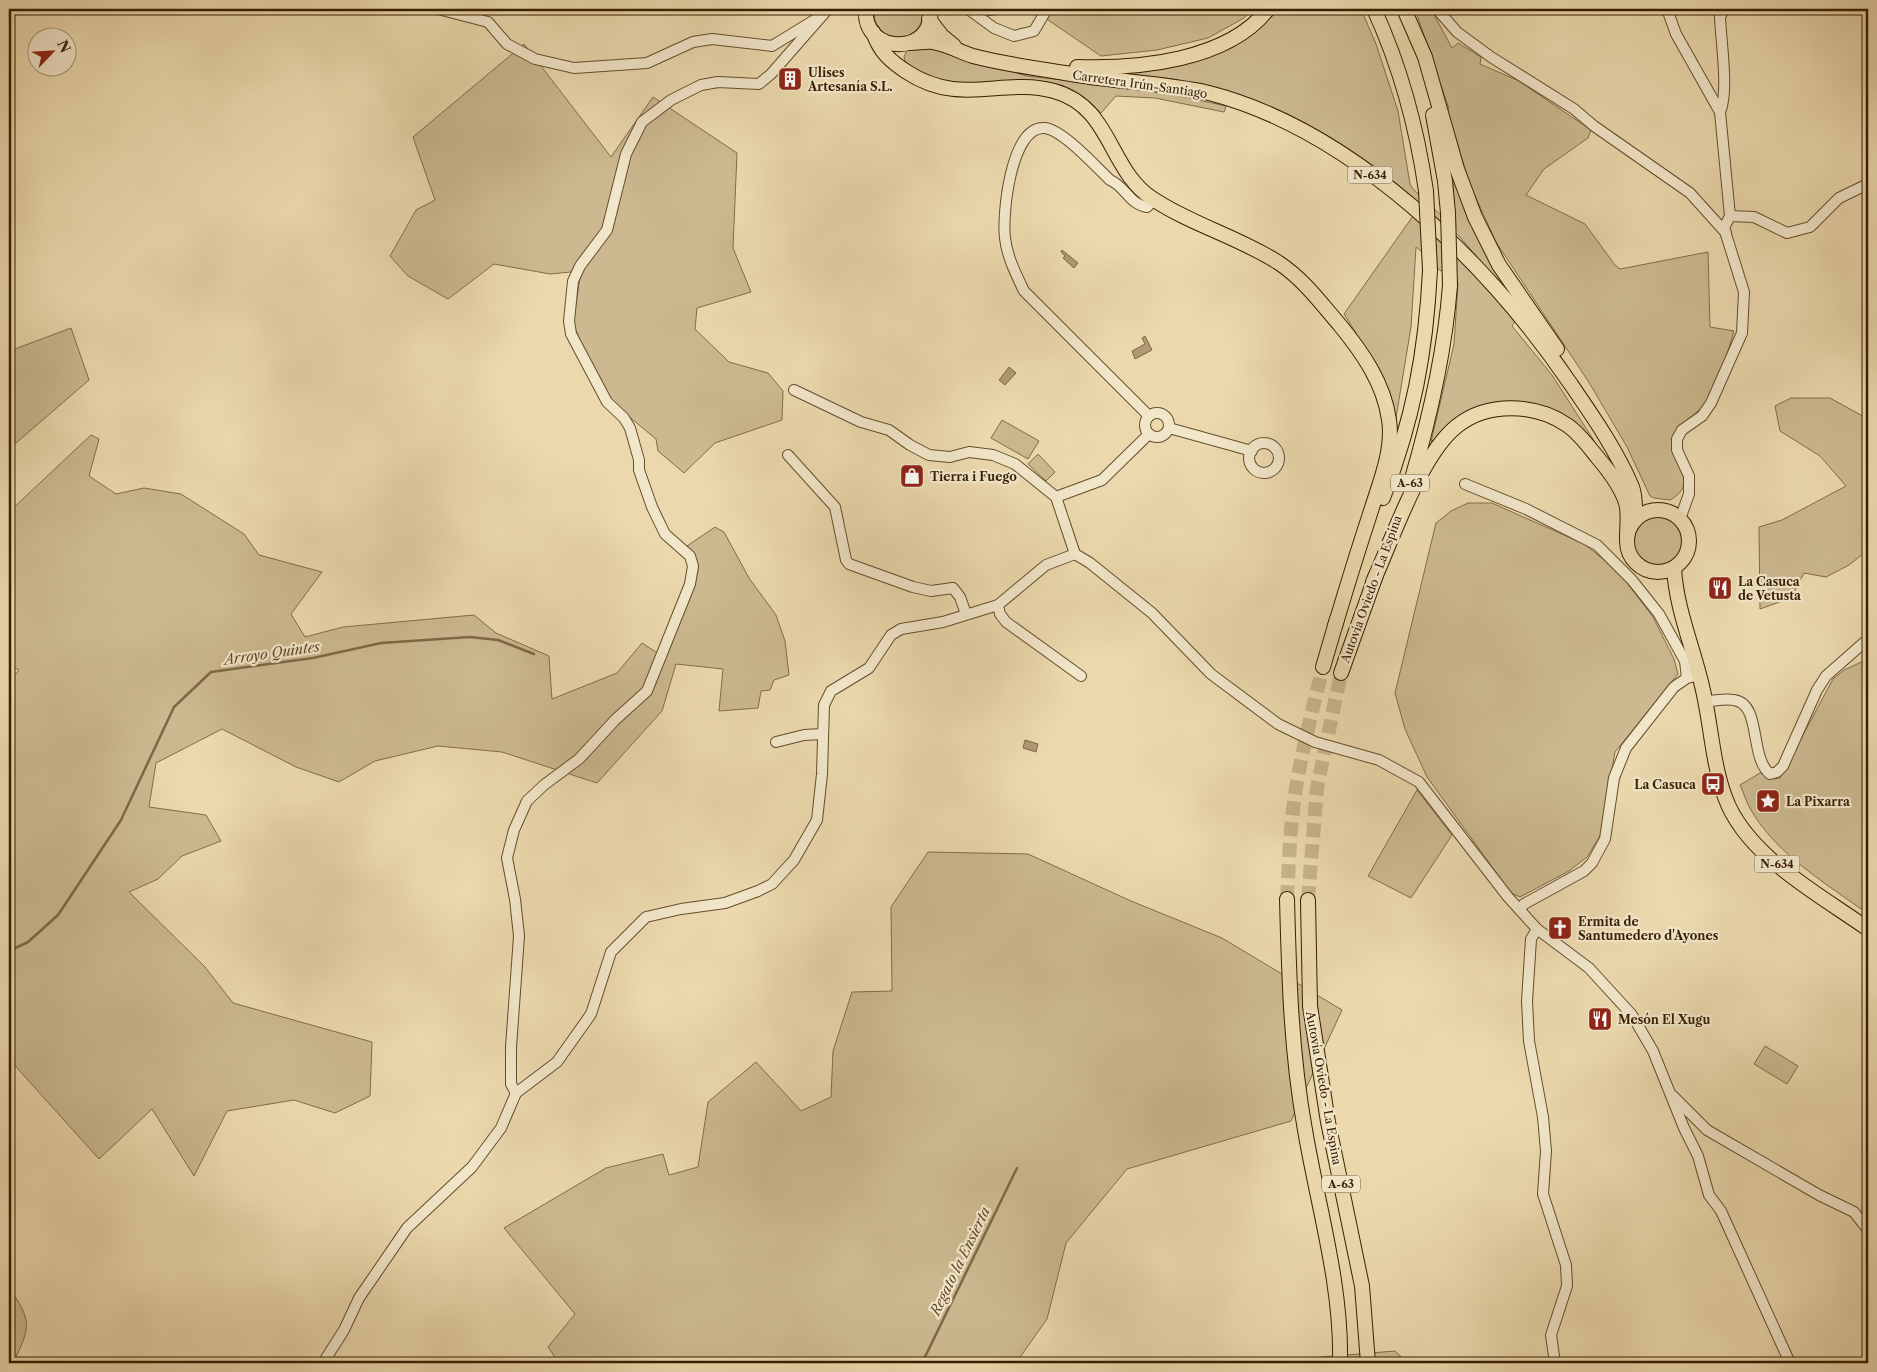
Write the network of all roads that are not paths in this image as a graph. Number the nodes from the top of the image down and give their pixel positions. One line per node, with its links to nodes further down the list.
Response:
1 (438, 9): 12 (street)
2 (866, 9): 14 (highway)
3 (968, 9): 4 (street)
4 (1047, 9)
5 (1268, 9): 17 (highway)
6 (1374, 9): 45 (highway, Autovía Oviedo - La Espina / A-63, bridge)
7 (1399, 9): 41 (highway, Autovía Oviedo - La Espina / A-63, bridge)
8 (1404, 9): 28 (highway)
9 (1436, 9): 23 (street)
10 (1667, 9): 19 (street)
11 (1724, 9): 19 (street)
12 (827, 11): 59 (street)
13 (930, 14): 15 (highway, N-634); 16 (highway, Carretera Irún-Santiago / N-634)
14 (873, 32): 15 (highway, N-634); 18 (highway)
15 (906, 44): 16 (highway, Carretera Irún-Santiago / N-634); 18 (highway)
16 (959, 50): 17 (highway, Carretera Irún-Santiago / N-634)
17 (1032, 67): 28 (highway, Carretera Irún-Santiago / N-634)
18 (903, 69): 21 (highway)
19 (1720, 112): 22 (street)
20 (1868, 184): 22 (street)
21 (1154, 200): 25 (street); 45 (highway)
22 (1730, 216): 23 (street)
23 (1726, 233): 35 (street)
24 (794, 390): 33 (street)
25 (1149, 416): 26 (street); 27 (street)
26 (1169, 428): 27 (street); 29 (street)
27 (1149, 434): 33 (street)
28 (1608, 442): 32 (highway, Carretera Irún-Santiago / N-634)
29 (1252, 451)
30 (788, 455): 44 (street)
31 (1465, 484): 50 (street)
32 (1633, 489): 34 (highway, Carretera Irún-Santiago / N-634); 36 (highway, Carretera Irún-Santiago / N-634)
33 (1056, 497): 38 (street)
34 (1660, 510): 35 (highway, N-634); 36 (highway)
35 (1680, 519): 39 (highway)
36 (1635, 520): 37 (highway, N-634)
37 (1627, 537): 40 (highway, N-634); 41 (highway)
38 (1075, 554): 43 (street); 56 (street)
39 (1674, 568): 40 (highway); 42 (highway, N-634)
40 (1655, 572): 42 (highway, N-634)
41 (1373, 582): 48 (highway, Autovía Oviedo - La Espina / A-63)
42 (1679, 602): 50 (highway, N-634)
43 (998, 605): 44 (street); 49 (street)
44 (966, 614): 52 (street)
45 (1335, 626): 47 (highway, Autovía Oviedo - La Espina / A-63)
46 (1868, 639): 51 (street)
47 (1323, 667)
48 (1341, 673)
49 (1081, 676)
50 (1694, 677): 51 (highway, N-634); 56 (street)
51 (1706, 701): 57 (highway, N-634)
52 (822, 734): 53 (street); 59 (street)
53 (776, 742)
54 (1287, 899): 63 (highway, Autovía Oviedo - La Espina / A-63)
55 (1308, 900): 64 (highway, Autovía Oviedo - La Espina / A-63)
56 (1520, 909): 58 (street)
57 (1868, 928)
58 (1537, 929): 60 (street); 65 (street)
59 (516, 1093): 62 (street)
60 (1670, 1094): 61 (street); 66 (street)
61 (1868, 1230)
62 (323, 1363)
63 (1340, 1363)
64 (1368, 1363)
65 (1554, 1363)
66 (1790, 1363)

